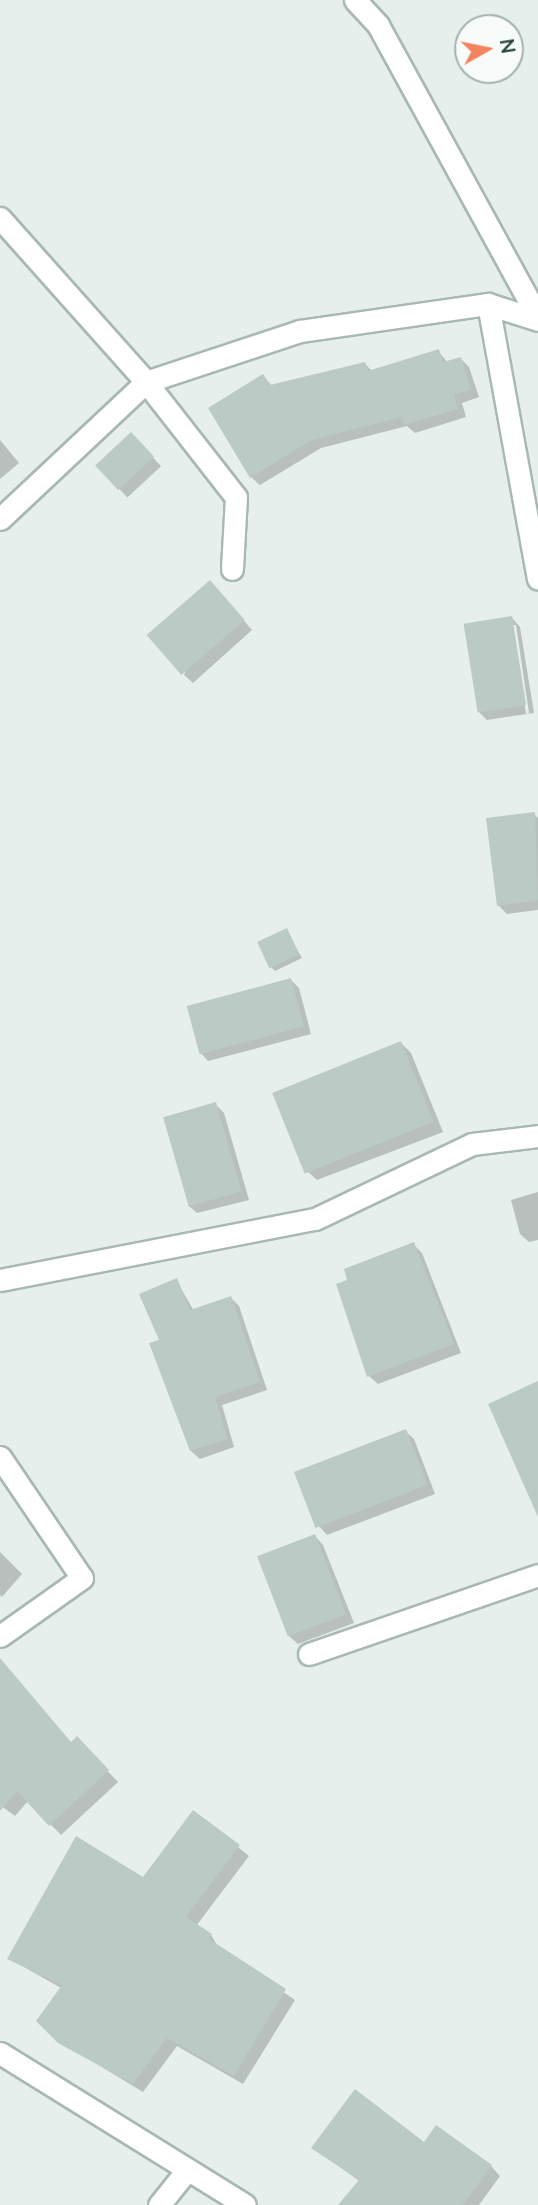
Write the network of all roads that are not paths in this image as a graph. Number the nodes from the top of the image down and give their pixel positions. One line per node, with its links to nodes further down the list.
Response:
1 (355, 0): 4 (street)
2 (0, 218): 5 (street)
3 (488, 304): 4 (street); 5 (street); 8 (street)
4 (538, 318)
5 (146, 382): 6 (street); 7 (street)
6 (0, 519)
7 (232, 569)
8 (538, 578)
9 (538, 1136): 10 (street)
10 (0, 1280)
11 (0, 1457): 13 (street)
12 (538, 1575): 14 (street)
13 (0, 1636)
14 (309, 1654)
15 (0, 2053): 16 (street)
16 (187, 2170): 17 (street); 18 (street)
17 (159, 2205)
18 (244, 2205)

